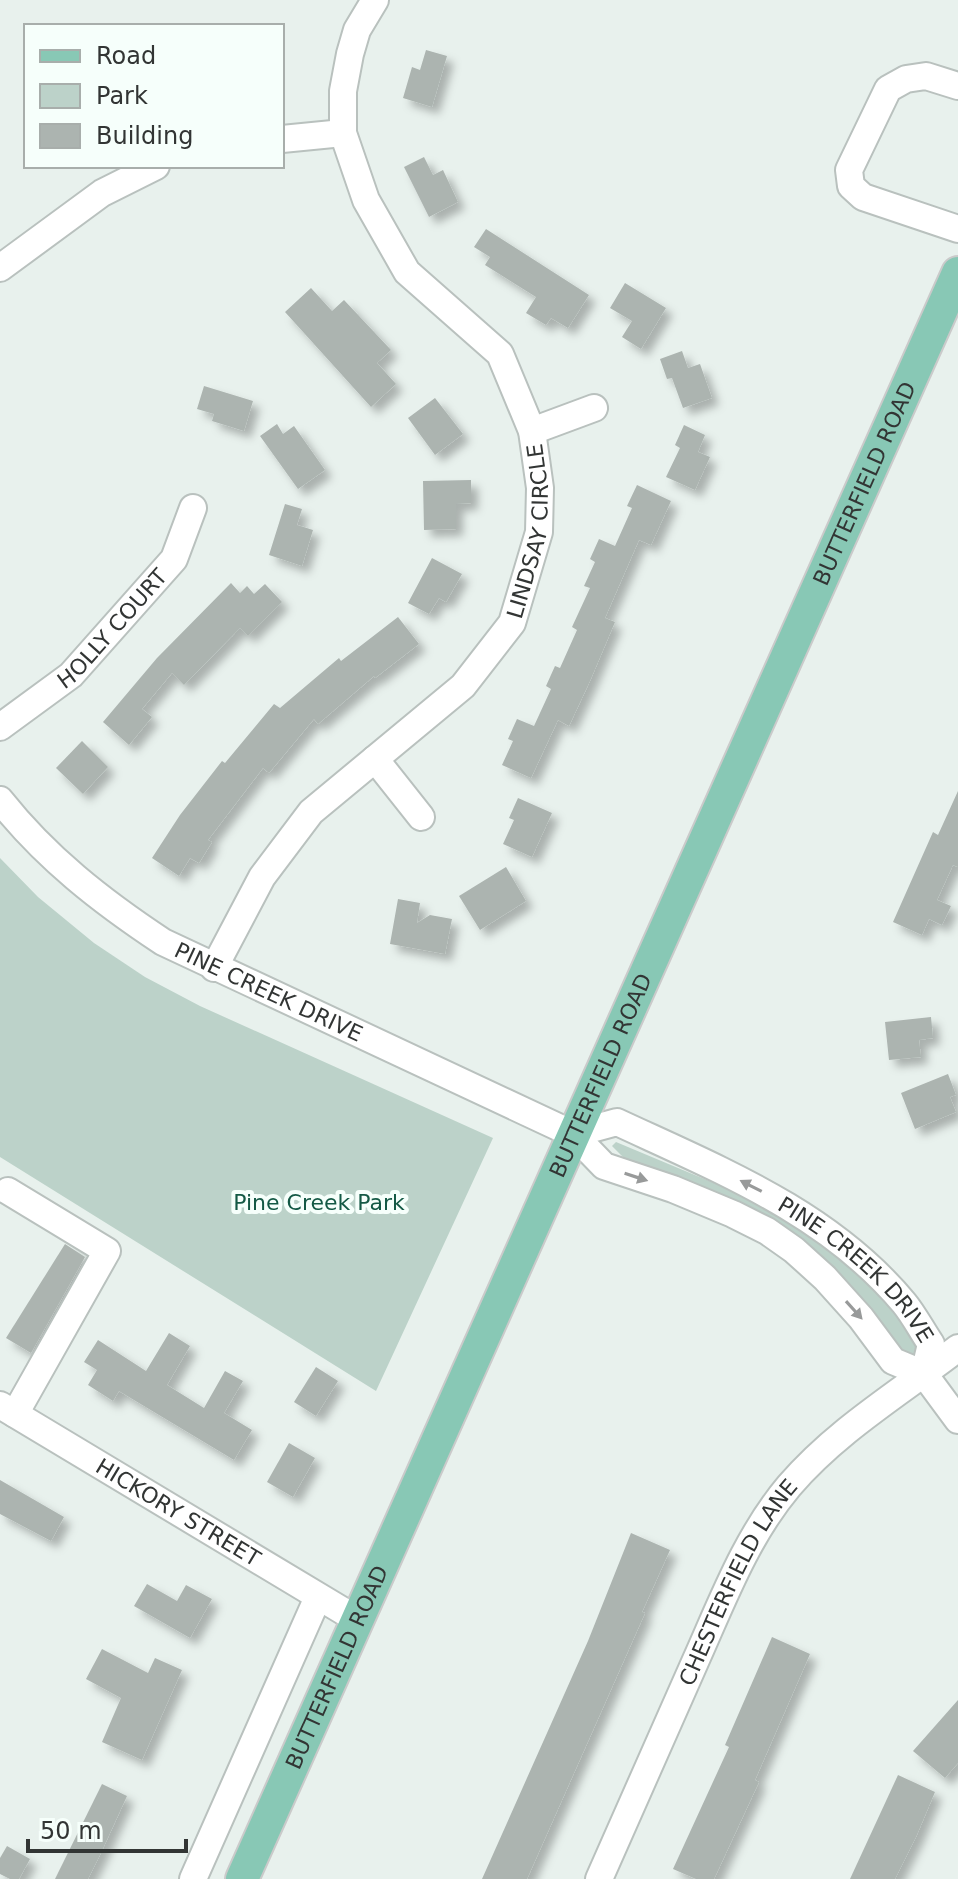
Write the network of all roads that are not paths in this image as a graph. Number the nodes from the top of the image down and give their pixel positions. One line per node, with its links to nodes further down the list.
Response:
1 (375, 0): 3 (street, LINDSAY CIRCLE)
2 (958, 86): 6 (street)
3 (343, 133): 4 (street); 10 (street, LINDSAY CIRCLE)
4 (284, 139)
5 (152, 168): 7 (street)
6 (958, 229)
7 (0, 268)
8 (958, 273): 17 (main road, BUTTERFIELD ROAD)
9 (594, 408): 10 (street)
10 (532, 431): 13 (street, LINDSAY CIRCLE)
11 (193, 508): 12 (street, HOLLY COURT)
12 (0, 727)
13 (375, 759): 15 (street); 16 (street, LINDSAY CIRCLE)
14 (0, 800): 16 (street, PINE CREEK DRIVE)
15 (421, 817)
16 (214, 968): 17 (street, PINE CREEK DRIVE)
17 (573, 1134): 20 (street, PINE CREEK DRIVE, one-way to 20); 20 (street, PINE CREEK DRIVE, one-way to 17); 24 (main road, BUTTERFIELD ROAD)
18 (8, 1191): 21 (street)
19 (958, 1348): 20 (street, CHESTERFIELD LANE)
20 (924, 1374): 22 (street, PINE CREEK DRIVE); 27 (street, CHESTERFIELD LANE)
21 (7, 1410): 23 (street, HICKORY STREET)
22 (958, 1420)
23 (318, 1597): 24 (street, HICKORY STREET); 25 (street)
24 (358, 1620): 26 (main road, BUTTERFIELD ROAD)
25 (193, 1879)
26 (242, 1879)
27 (599, 1879)

